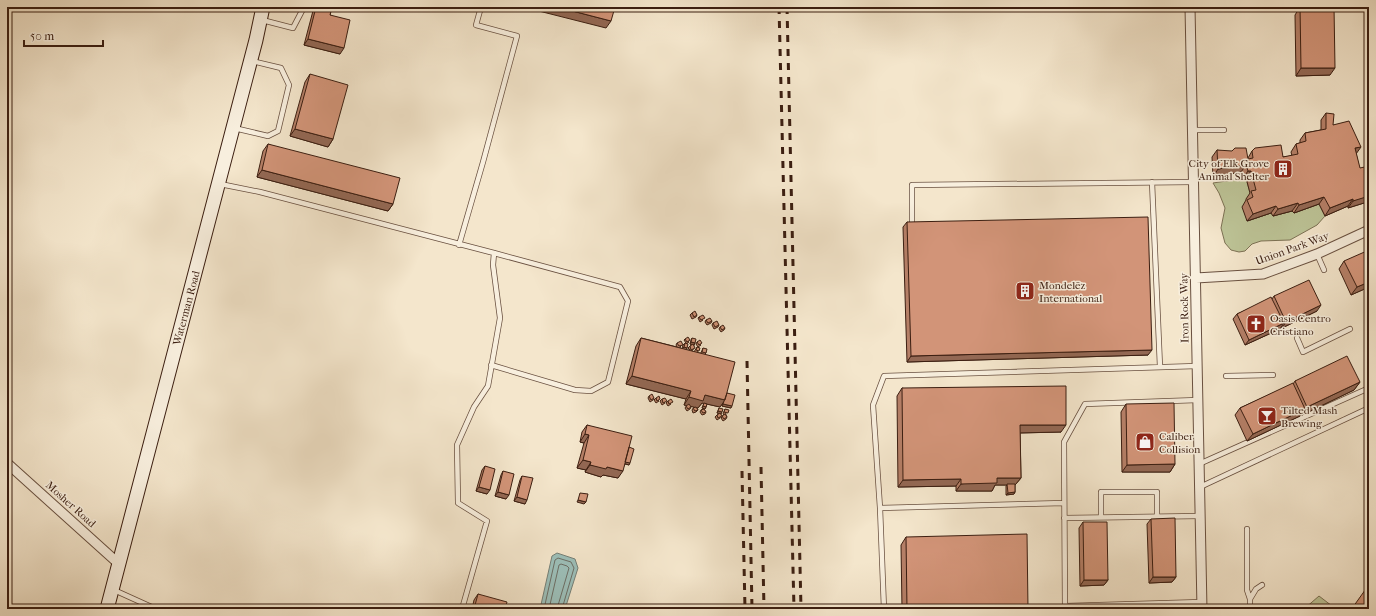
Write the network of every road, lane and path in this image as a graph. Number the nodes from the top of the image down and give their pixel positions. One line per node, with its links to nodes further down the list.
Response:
1 (263, 7): 5 (main road, Waterman Road)
2 (304, 7): 5 (lane)
3 (481, 7): 15 (lane)
4 (1190, 7): 8 (street, Iron Rock Way)
5 (260, 20): 6 (main road, Waterman Road)
6 (251, 61): 7 (main road, Waterman Road); 7 (lane)
7 (233, 128): 12 (main road, Waterman Road)
8 (1192, 130): 9 (lane); 11 (street, Iron Rock Way)
9 (1224, 130)
10 (1152, 182): 11 (lane); 13 (lane); 24 (lane)
11 (1193, 182): 19 (street, Iron Rock Way)
12 (218, 184): 15 (lane); 41 (main road, Waterman Road)
13 (912, 221)
14 (1369, 230): 17 (street, Union Park Way)
15 (459, 245): 16 (lane)
16 (494, 253): 22 (lane); 22 (lane)
17 (1316, 254): 18 (lane); 19 (street, Union Park Way)
18 (1324, 270)
19 (1196, 278): 23 (street, Iron Rock Way)
20 (1350, 329): 21 (lane)
21 (1297, 338)
22 (491, 365): 49 (lane)
23 (1197, 366): 24 (lane); 28 (street, Iron Rock Way)
24 (1160, 367): 35 (lane)
25 (1273, 375): 26 (lane)
26 (1226, 376)
27 (1369, 388): 32 (lane)
28 (1198, 400): 32 (street, Iron Rock Way); 34 (lane)
29 (1367, 409): 30 (lane); 33 (lane)
30 (1369, 417)
31 (7, 463): 41 (street, Mosher Road)
32 (1199, 464): 33 (street, Iron Rock Way)
33 (1200, 487): 36 (street, Iron Rock Way)
34 (1064, 503): 35 (lane); 39 (lane)
35 (880, 508): 50 (lane)
36 (1200, 516): 38 (lane); 45 (street, Iron Rock Way)
37 (1101, 517): 38 (lane); 38 (lane); 39 (lane)
38 (1157, 517)
39 (1064, 518): 46 (lane)
40 (1247, 529): 44 (lane)
41 (119, 564): 43 (main road, Waterman Road)
42 (1262, 585): 44 (lane)
43 (112, 589): 47 (main road, Waterman Road); 48 (lane)
44 (1250, 599): 51 (lane)
45 (1202, 606): 46 (lane)
46 (1065, 608)
47 (107, 609)
48 (156, 609)
49 (462, 609)
50 (884, 609)
51 (1250, 609)

